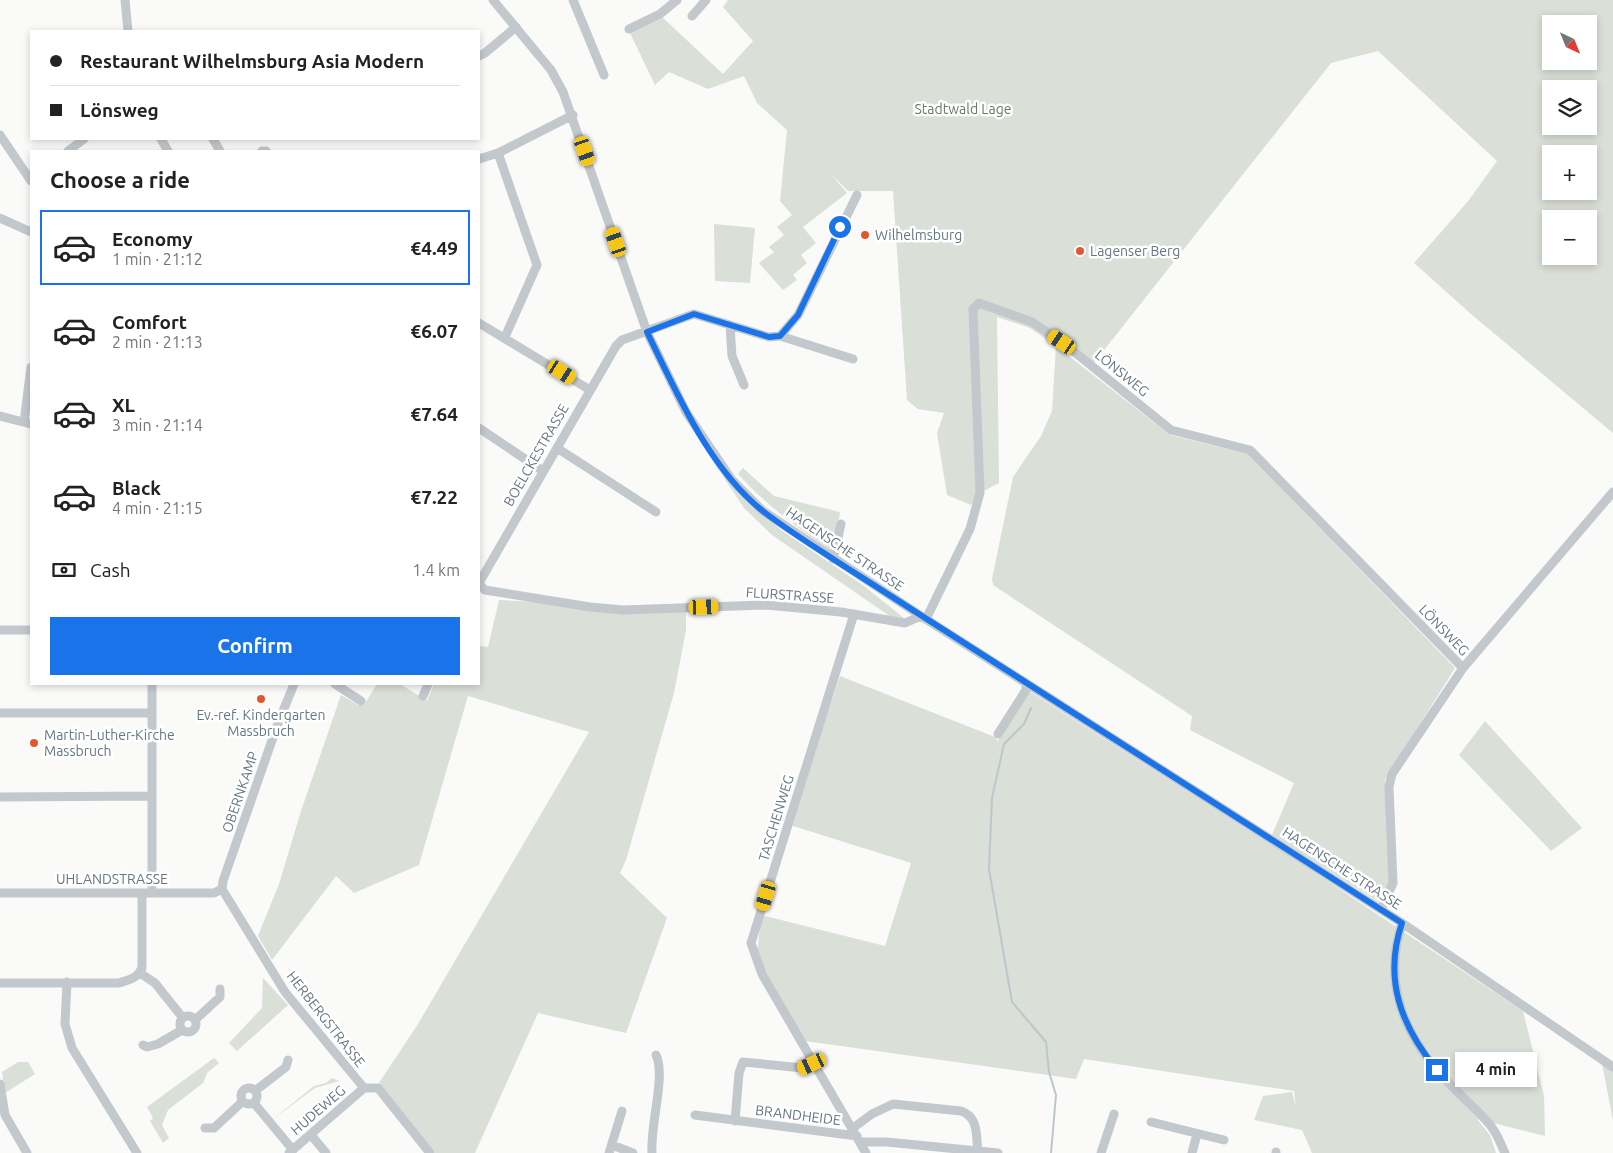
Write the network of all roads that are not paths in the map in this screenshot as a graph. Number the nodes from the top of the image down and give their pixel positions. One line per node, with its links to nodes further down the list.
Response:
1 (125, 0): 9 (street)
2 (493, 0): 7 (street, HAGENSCHE STRASSE)
3 (573, 0): 11 (street)
4 (676, 0): 8 (street)
5 (706, 0): 6 (street)
6 (692, 16)
7 (516, 27): 10 (street); 12 (street, HAGENSCHE STRASSE)
8 (629, 29)
9 (128, 30)
10 (480, 55)
11 (604, 75)
12 (573, 115): 16 (street); 24 (street, HAGENSCHE STRASSE)
13 (0, 135): 18 (street)
14 (83, 140): 15 (street)
15 (69, 150)
16 (498, 153): 17 (street); 26 (street)
17 (480, 159)
18 (30, 179)
19 (857, 194): 25 (street)
20 (0, 218): 21 (street)
21 (30, 232)
22 (480, 323): 26 (street)
23 (730, 325): 24 (street, BOELCKESTRASSE); 25 (street, BOELCKESTRASSE); 29 (street)
24 (647, 332): 30 (street, BOELCKESTRASSE); 39 (street, HAGENSCHE STRASSE)
25 (780, 336): 27 (street, BOELCKESTRASSE)
26 (505, 338): 30 (street)
27 (853, 359)
28 (30, 381): 32 (street)
29 (744, 385)
30 (590, 390): 34 (street, BOELCKESTRASSE)
31 (0, 416): 32 (street)
32 (27, 423)
33 (480, 429): 35 (street)
34 (557, 448): 35 (street, BOELCKESTRASSE); 37 (street)
35 (543, 471): 40 (street, BOELCKESTRASSE)
36 (1613, 492): 46 (street, LÖNSWEG)
37 (656, 512)
38 (841, 524): 39 (street)
39 (833, 559): 43 (street, HAGENSCHE STRASSE)
40 (480, 582)
41 (480, 585): 42 (street, FLURSTRASSE)
42 (854, 614): 43 (street, FLURSTRASSE); 75 (street, TASCHENWEG)
43 (924, 618): 46 (street, LÖNSWEG); 47 (street, HAGENSCHE STRASSE)
44 (0, 630): 45 (street)
45 (30, 630)
46 (1462, 668): 63 (street, LÖNSWEG)
47 (1026, 684): 56 (street); 63 (street, HAGENSCHE STRASSE)
48 (152, 685): 55 (street)
49 (294, 685): 59 (street, OBERNKAMP)
50 (337, 685): 53 (street)
51 (428, 685): 52 (street)
52 (423, 696)
53 (361, 701)
54 (0, 713): 55 (street)
55 (151, 713): 57 (street)
56 (998, 734)
57 (152, 796): 58 (street); 62 (street)
58 (0, 797)
59 (223, 885): 62 (street, UHLANDSTRASSE); 78 (street, HERBERGSTRASSE)
60 (0, 893): 61 (street, UHLANDSTRASSE)
61 (142, 893): 62 (street, UHLANDSTRASSE); 65 (street)
62 (152, 893)
63 (1381, 909): 64 (street, HAGENSCHE STRASSE)
64 (1402, 923): 76 (street, HAGENSCHE STRASSE); 105 (street)
65 (140, 973): 66 (street); 69 (street)
66 (67, 982): 67 (street); 96 (street)
67 (0, 983)
68 (220, 989): 70 (street)
69 (183, 1018): 70 (street); 71 (street)
70 (195, 1020): 71 (street)
71 (182, 1030): 72 (street)
72 (143, 1045)
73 (656, 1055): 100 (street)
74 (288, 1060): 79 (street)
75 (812, 1064): 85 (street, BRANDHEIDE); 90 (street, TASCHENWEG)
76 (1613, 1067)
77 (0, 1084): 95 (street)
78 (364, 1088): 89 (street, HUDEWEG); 98 (street, HERBERGSTRASSE)
79 (255, 1091): 80 (street); 81 (street)
80 (242, 1102): 81 (street); 87 (street)
81 (254, 1103): 93 (street)
82 (622, 1111): 92 (street)
83 (1114, 1114): 103 (street)
84 (695, 1115): 85 (street, BRANDHEIDE)
85 (736, 1120): 90 (street, BRANDHEIDE)
86 (1151, 1122): 88 (street)
87 (205, 1128)
88 (1197, 1134): 91 (street); 104 (street)
89 (311, 1135): 93 (street, HUDEWEG); 97 (street)
90 (857, 1135): 94 (street, BRANDHEIDE); 94 (street); 101 (street, TASCHENWEG)
91 (1224, 1140)
92 (610, 1149): 99 (street)
93 (291, 1152)
94 (978, 1152): 102 (street, BRANDHEIDE)
95 (27, 1153)
96 (137, 1153)
97 (326, 1153)
98 (430, 1153)
99 (633, 1153)
100 (652, 1153)
101 (866, 1153)
102 (998, 1153)
103 (1102, 1153)
104 (1192, 1153)
105 (1505, 1153)

